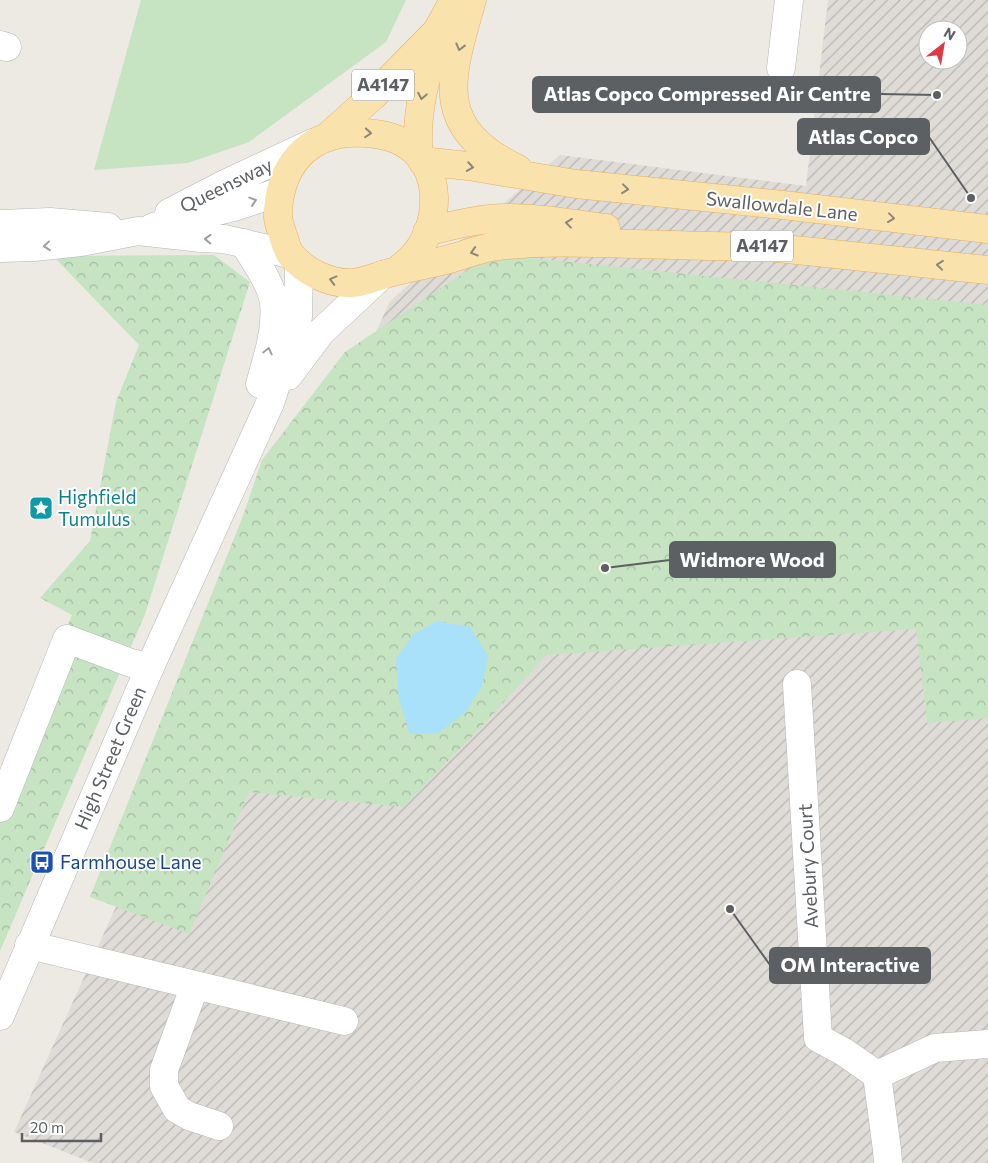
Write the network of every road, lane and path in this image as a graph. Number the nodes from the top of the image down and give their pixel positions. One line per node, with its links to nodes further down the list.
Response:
1 (454, 0): 4 (main road)
2 (472, 0): 8 (main road, Swallowdale Lane / A4147, one-way to 8)
3 (789, 0): 5 (street)
4 (437, 31): 6 (main road, A4147); 7 (main road, one-way to 7)
5 (781, 68)
6 (321, 140): 7 (main road, one-way to 7); 9 (main road); 12 (street, Queensway)
7 (420, 158): 8 (main road, Swallowdale Lane / A4147, one-way to 8); 13 (main road)
8 (576, 184): 11 (main road, Swallowdale Lane / A4147, one-way to 11)
9 (280, 192): 12 (street, Queensway, one-way to 9); 17 (main road)
10 (0, 224): 12 (street, Queensway)
11 (988, 229)
12 (138, 231): 14 (street, Queensway, one-way to 12); 16 (street, Queensway, one-way to 16)
13 (427, 232): 15 (main road, A4147, one-way to 13); 19 (main road)
14 (244, 243): 17 (street, Queensway); 21 (street, High Street Green, one-way to 14)
15 (766, 247): 18 (main road, A4147, one-way to 15); 19 (main road, one-way to 19)
16 (0, 248)
17 (295, 258): 19 (main road, one-way to 17); 20 (street, High Street Green)
18 (988, 270)
19 (390, 273): 20 (street, High Street Green)
20 (270, 403): 21 (street, High Street Green)
21 (234, 482): 22 (street, High Street Green)
22 (150, 667): 24 (street, High Street Green); 25 (street, High Street Green)
23 (797, 684): 30 (street, Avebury Court)
24 (0, 808)
25 (29, 946): 26 (street); 27 (street, High Street Green)
26 (195, 985): 28 (street); 31 (street)
27 (0, 1016)
28 (344, 1021)
29 (988, 1044): 30 (street)
30 (876, 1075): 32 (street)
31 (219, 1126)
32 (888, 1163)

